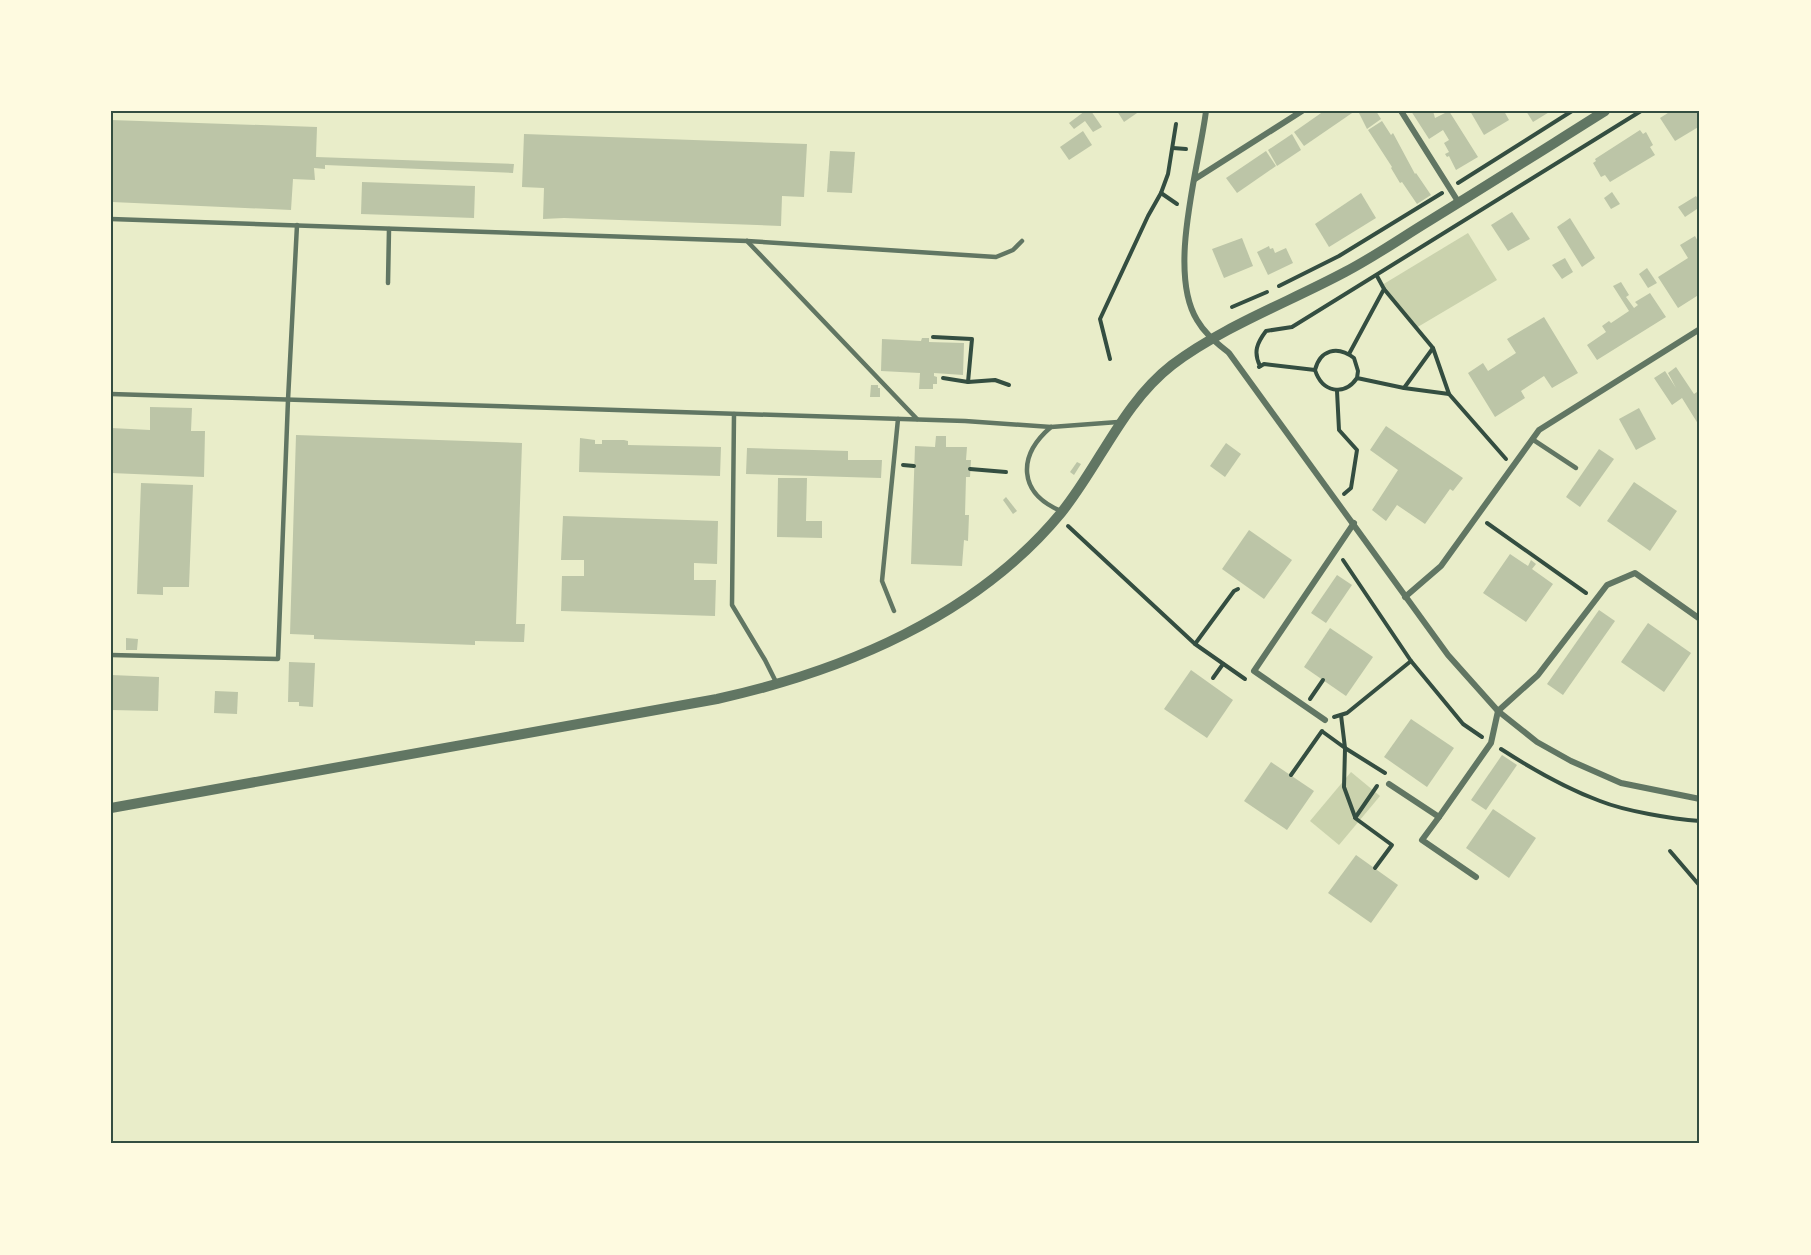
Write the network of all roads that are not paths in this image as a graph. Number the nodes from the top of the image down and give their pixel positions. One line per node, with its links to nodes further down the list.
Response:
1 (1206, 111): 5 (street)
2 (1302, 111): 5 (street)
3 (1401, 111): 6 (street)
4 (1605, 111): 6 (street)
5 (1195, 179): 14 (street)
6 (1459, 202): 14 (street)
7 (111, 219): 8 (lane)
8 (297, 225): 9 (lane); 16 (lane)
9 (389, 229): 10 (lane); 12 (lane)
10 (747, 241): 11 (lane); 19 (lane)
11 (1022, 241)
12 (388, 283)
13 (1700, 329): 22 (street)
14 (1212, 339): 20 (street); 25 (street)
15 (111, 394): 16 (lane)
16 (288, 400): 17 (lane); 29 (lane)
17 (734, 414): 18 (lane); 30 (lane)
18 (898, 419): 19 (lane); 27 (lane)
19 (917, 419): 21 (lane)
20 (1121, 422): 21 (lane); 24 (street)
21 (1051, 428): 24 (lane)
22 (1532, 439): 23 (lane); 26 (street)
23 (1576, 468)
24 (1060, 514): 30 (street)
25 (1354, 524): 26 (street); 32 (street)
26 (1405, 597): 31 (street)
27 (894, 611)
28 (1700, 619): 31 (street)
29 (111, 655)
30 (777, 684): 35 (street)
31 (1498, 711): 34 (street); 36 (street)
32 (1325, 720)
33 (1390, 781): 36 (street)
34 (1700, 799)
35 (111, 808)
36 (1439, 817): 37 (street)
37 (1476, 877)

